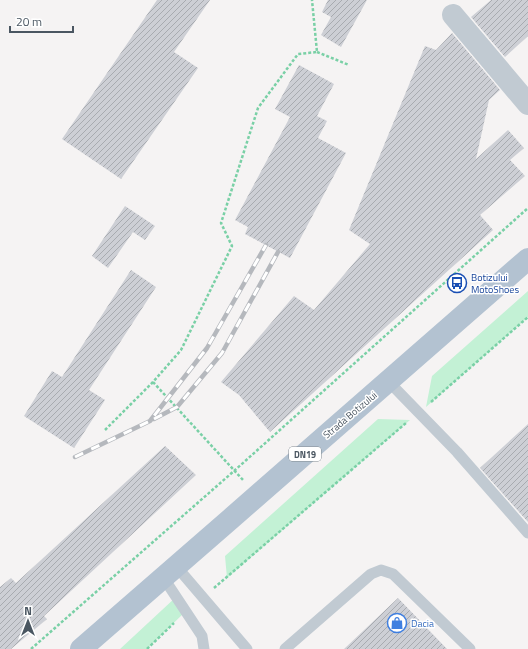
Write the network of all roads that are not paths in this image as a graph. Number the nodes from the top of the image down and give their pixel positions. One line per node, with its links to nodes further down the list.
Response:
1 (454, 15): 2 (street)
2 (528, 104)
3 (528, 259): 4 (main road, Strada Botizului / DN19)
4 (389, 382): 5 (lane); 6 (main road, Strada Botizului / DN19)
5 (528, 533)
6 (170, 572): 7 (main road, Strada Botizului / DN19); 8 (lane); 9 (lane)
7 (81, 649)
8 (204, 649)
9 (247, 649)
10 (285, 649): 11 (lane)
11 (470, 649)

